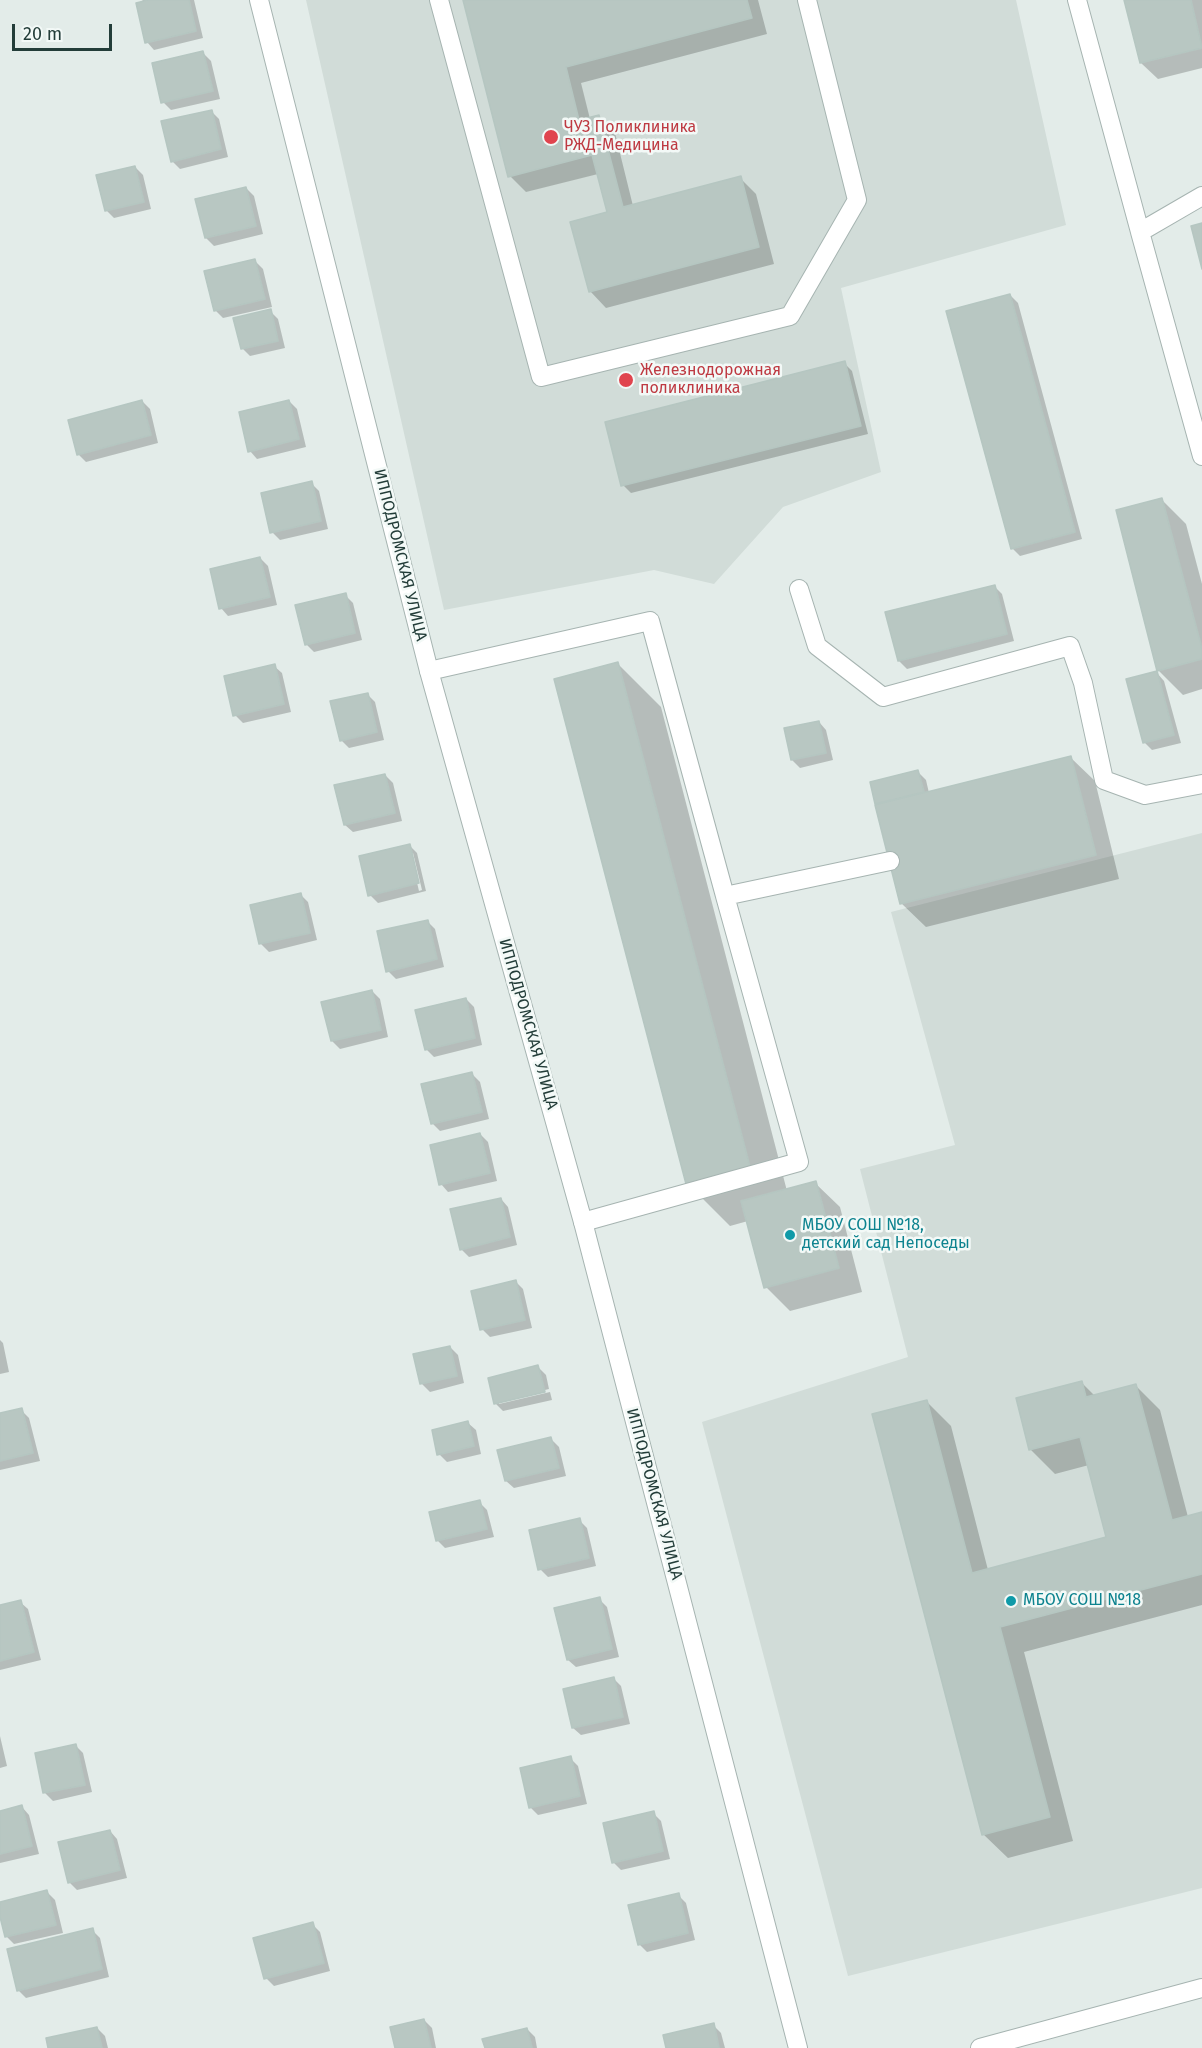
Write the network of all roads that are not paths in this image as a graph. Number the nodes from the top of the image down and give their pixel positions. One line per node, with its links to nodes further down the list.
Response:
1 (259, 0): 9 (street, ИППОДРОМСКАЯ УЛИЦА)
2 (439, 0): 3 (street)
3 (807, 0)
4 (1077, 0): 6 (street)
5 (1202, 196): 6 (street)
6 (1140, 232): 7 (street)
7 (1202, 456)
8 (799, 589): 10 (street)
9 (429, 671): 12 (street); 13 (street, ИППОДРОМСКАЯ УЛИЦА)
10 (1202, 784)
11 (890, 861): 12 (street)
12 (725, 896): 13 (street)
13 (583, 1221): 15 (street, ИППОДРОМСКАЯ УЛИЦА)
14 (1202, 1988): 16 (street)
15 (798, 2048)
16 (980, 2048)

